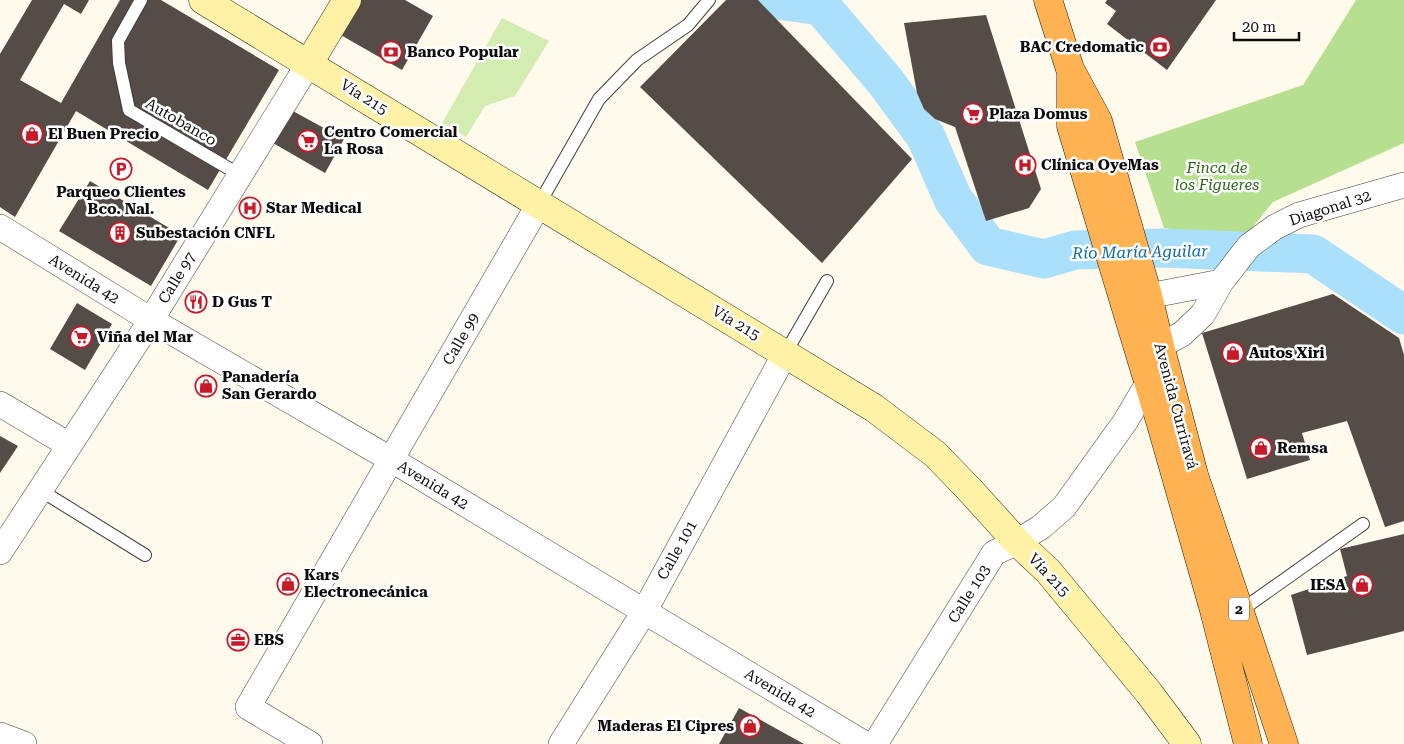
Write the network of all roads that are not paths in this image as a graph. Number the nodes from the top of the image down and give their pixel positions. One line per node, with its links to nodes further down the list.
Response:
1 (141, 0): 8 (lane, Autobanco)
2 (203, 0): 6 (main road, Vía 215)
3 (348, 0): 6 (main road, Calle 97)
4 (709, 0): 10 (lane, Calle 99)
5 (1048, 0): 7 (highway, Avenida Curriravá / 2)
6 (309, 63): 8 (street, Calle 97); 10 (main road, Vía 215)
7 (1070, 70): 12 (highway, Avenida Curriravá / 2); 15 (highway, Avenida Curriravá / 2)
8 (240, 175): 16 (street, Calle 97)
9 (1404, 185): 13 (street, Diagonal 32)
10 (539, 204): 18 (main road, Vía 215); 24 (street, Calle 99)
11 (0, 227): 16 (street, Avenida 42)
12 (1112, 264): 17 (street); 19 (highway, Avenida Curriravá / 2)
13 (1224, 279): 15 (street); 17 (street, Diagonal 32)
14 (827, 281): 18 (lane)
15 (1148, 296): 17 (highway, Avenida Curriravá / 2)
16 (151, 320): 23 (street, Calle 97); 24 (street, Avenida 42)
17 (1160, 346): 21 (highway, Avenida Curriravá / 2)
18 (786, 352): 27 (main road, Vía 215); 31 (street, Calle 101)
19 (1148, 383): 21 (highway, Avenida Curriravá / 2); 22 (street, Calle 103)
20 (0, 404): 23 (street)
21 (1164, 414): 22 (street); 30 (highway, Avenida Curriravá / 2); 39 (highway, Avenida Curriravá / 2)
22 (1125, 422): 27 (street, Calle 103)
23 (69, 445): 25 (street, Calle 97)
24 (392, 460): 31 (street, Avenida 42); 34 (street, Calle 99)
25 (40, 490): 28 (street, Calle 97); 29 (lane)
26 (1363, 524): 30 (lane)
27 (1017, 542): 37 (street, Calle 103); 38 (main road, Vía 215)
28 (0, 552)
29 (145, 555)
30 (1240, 611): 40 (highway, Avenida Curriravá / 2)
31 (644, 612): 35 (street, Calle 101); 36 (street, Avenida 42)
32 (0, 735): 33 (street)
33 (24, 744)
34 (310, 744)
35 (562, 744)
36 (865, 744)
37 (875, 744)
38 (1187, 744)
39 (1248, 744)
40 (1284, 744)

